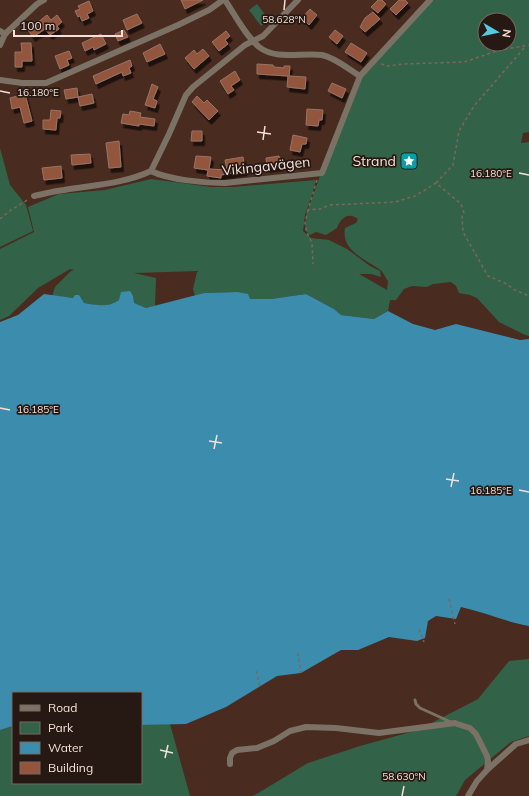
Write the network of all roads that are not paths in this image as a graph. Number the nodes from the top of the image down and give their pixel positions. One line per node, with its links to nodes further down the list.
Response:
1 (44, 0): 5 (street)
2 (224, 0): 6 (street); 9 (street)
3 (298, 0): 6 (street)
4 (430, 0): 8 (street, Vikingavägen)
5 (2, 32): 7 (street)
6 (253, 41): 8 (street); 10 (street)
7 (0, 45)
8 (360, 76): 10 (street, Vikingavägen)
9 (0, 80)
10 (151, 171): 11 (street)
11 (34, 196)
12 (415, 700): 13 (lane)
13 (456, 724): 15 (street); 16 (street)
14 (529, 740): 16 (street)
15 (230, 764)
16 (487, 770): 17 (street)
17 (468, 796)

